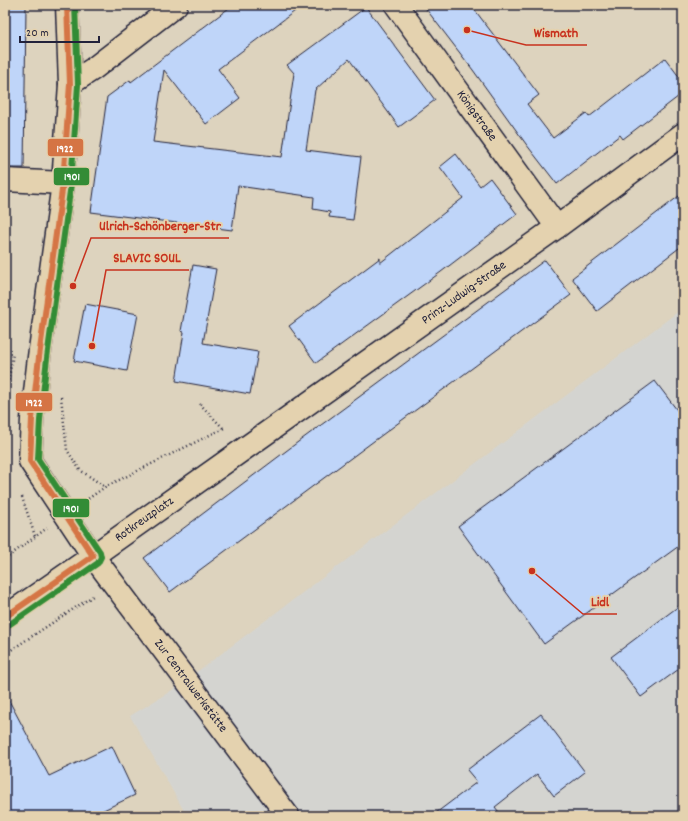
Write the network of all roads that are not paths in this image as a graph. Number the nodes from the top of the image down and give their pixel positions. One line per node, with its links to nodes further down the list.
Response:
1 (67, 5): 4 (street, Zur Centralwerkstätte)
2 (176, 5): 4 (street)
3 (396, 5): 8 (street, Königstraße)
4 (70, 84): 7 (street, Zur Centralwerkstätte)
5 (683, 134): 8 (street, Prinz-Ludwig-Straße)
6 (5, 180): 7 (street)
7 (62, 183): 10 (street, Zur Centralwerkstätte)
8 (557, 227): 9 (street, Prinz-Ludwig-Straße)
9 (244, 450): 10 (street, Rotkreuzplatz)
10 (93, 556): 11 (street, Rotkreuzplatz); 12 (street, Zur Centralwerkstätte)
11 (5, 617)
12 (288, 816)

